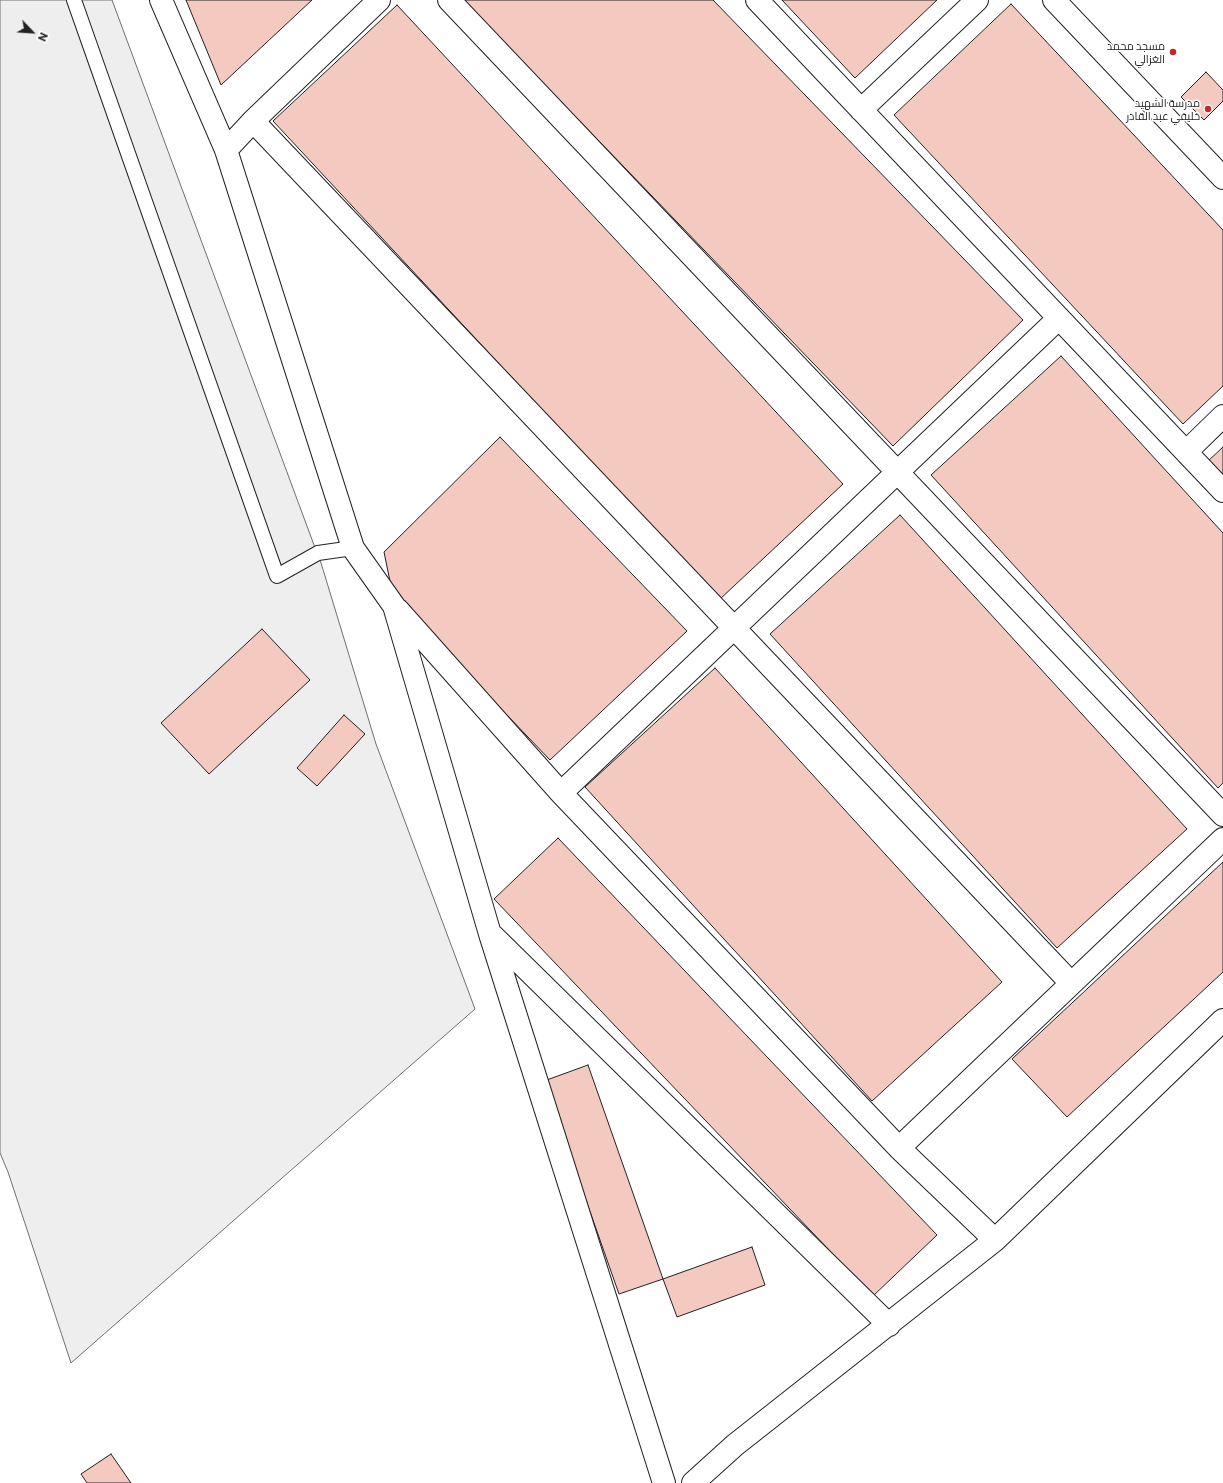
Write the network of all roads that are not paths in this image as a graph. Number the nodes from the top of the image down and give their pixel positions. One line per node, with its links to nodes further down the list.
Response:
1 (74, 0): 17 (lane)
2 (161, 0): 10 (street)
3 (379, 0): 9 (street)
4 (449, 0): 15 (street)
5 (757, 0): 8 (street)
6 (977, 0): 8 (street)
7 (1054, 0): 11 (street)
8 (861, 110): 12 (street)
9 (253, 121): 10 (street); 19 (street)
10 (226, 150): 17 (street)
11 (1223, 178)
12 (1059, 318): 14 (street); 15 (street)
13 (1223, 416): 14 (street)
14 (1186, 452): 16 (street)
15 (898, 472): 19 (street); 21 (street)
16 (1223, 491)
17 (353, 548): 18 (street)
18 (394, 606): 20 (street); 23 (street)
19 (734, 628): 20 (street); 24 (street)
20 (562, 793): 26 (street)
21 (1223, 815)
22 (1223, 838): 24 (street)
23 (490, 934): 28 (street); 29 (street)
24 (1071, 983): 26 (street)
25 (1223, 1020): 27 (street)
26 (899, 1148): 27 (street)
27 (995, 1240): 28 (street)
28 (889, 1325): 30 (street)
29 (664, 1483)
30 (693, 1483)

